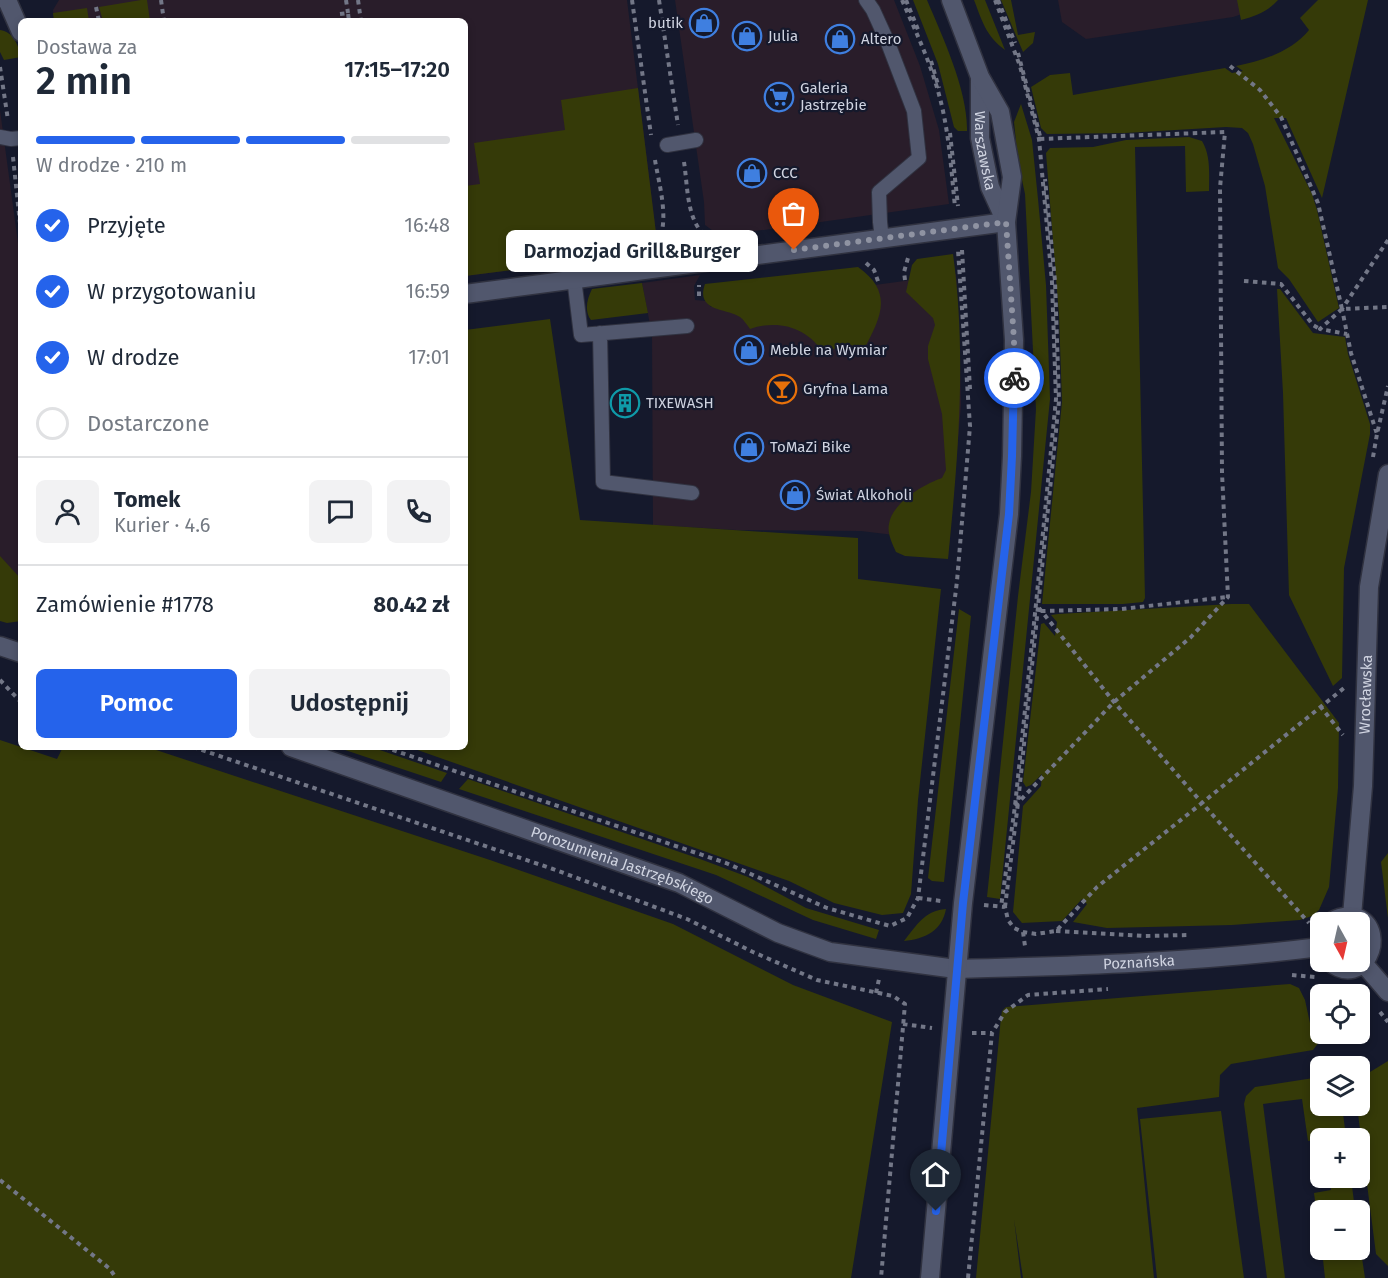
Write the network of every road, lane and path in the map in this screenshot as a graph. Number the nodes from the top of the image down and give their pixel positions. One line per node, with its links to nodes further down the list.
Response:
1 (161, 0): 15 (path)
2 (346, 0): 12 (path)
3 (357, 0): 17 (path)
4 (632, 0): 22 (path)
5 (659, 0): 26 (path)
6 (866, 0): 30 (lane)
7 (904, 0): 29 (path)
8 (951, 0): 20 (street, Warszawska)
9 (996, 0): 24 (path)
10 (5, 4): 18 (street)
11 (96, 7): 14 (path)
12 (348, 13): 13 (path); 16 (path)
13 (339, 14)
14 (98, 18)
15 (164, 18)
16 (349, 18)
17 (360, 18)
18 (18, 27)
19 (1230, 66): 38 (path)
20 (980, 77): 28 (street, Warszawska); 28 (street, Warszawska)
21 (0, 137): 23 (lane)
22 (651, 137)
23 (18, 139)
24 (1040, 139): 50 (path); 51 (path)
25 (696, 140): 26 (lane)
26 (674, 144): 32 (path)
27 (655, 159): 33 (path)
28 (1006, 222): 29 (street); 70 (street, Warszawska)
29 (958, 228): 30 (street); 48 (path)
30 (882, 238): 34 (street)
31 (1388, 240): 38 (path)
32 (715, 242)
33 (651, 250)
34 (574, 278): 36 (street); 41 (lane)
35 (1244, 281): 40 (path)
36 (468, 294)
37 (1388, 307): 38 (path)
38 (1342, 309): 40 (path); 42 (path)
39 (687, 326): 41 (lane)
40 (1320, 329): 42 (path)
41 (600, 333): 47 (lane)
42 (1347, 334): 44 (path)
43 (1388, 386): 44 (path)
44 (1377, 434): 45 (path)
45 (1371, 468)
46 (1388, 474): 63 (street, Wrocławska)
47 (692, 492)
48 (957, 581): 49 (path); 60 (path)
49 (956, 587)
50 (1228, 597): 51 (path); 57 (path)
51 (1039, 608): 57 (path); 62 (path)
52 (0, 646): 53 (street)
53 (18, 652)
54 (0, 680): 56 (path)
55 (1348, 685): 61 (path)
56 (18, 699)
57 (1114, 702): 61 (path); 62 (path)
58 (202, 750): 80 (path)
59 (299, 750): 70 (street, Porozumienia Jastrzębskiego)
60 (393, 750)
61 (1202, 803): 64 (path); 66 (path)
62 (1016, 805): 66 (path)
63 (1352, 912)
64 (1303, 926)
65 (1370, 929): 69 (street)
66 (1056, 931): 67 (path)
67 (1194, 935)
68 (1310, 948): 70 (street, Poznańska)
69 (1370, 956)
70 (956, 969): 81 (street, Warszawska)
71 (1370, 971): 75 (street)
72 (1289, 974): 73 (path)
73 (1318, 977)
74 (1117, 988): 82 (path)
75 (1388, 992)
76 (1379, 1012): 77 (path)
77 (1388, 1022)
78 (0, 1180): 79 (path)
79 (116, 1278)
80 (881, 1278)
81 (930, 1278)
82 (968, 1278)

